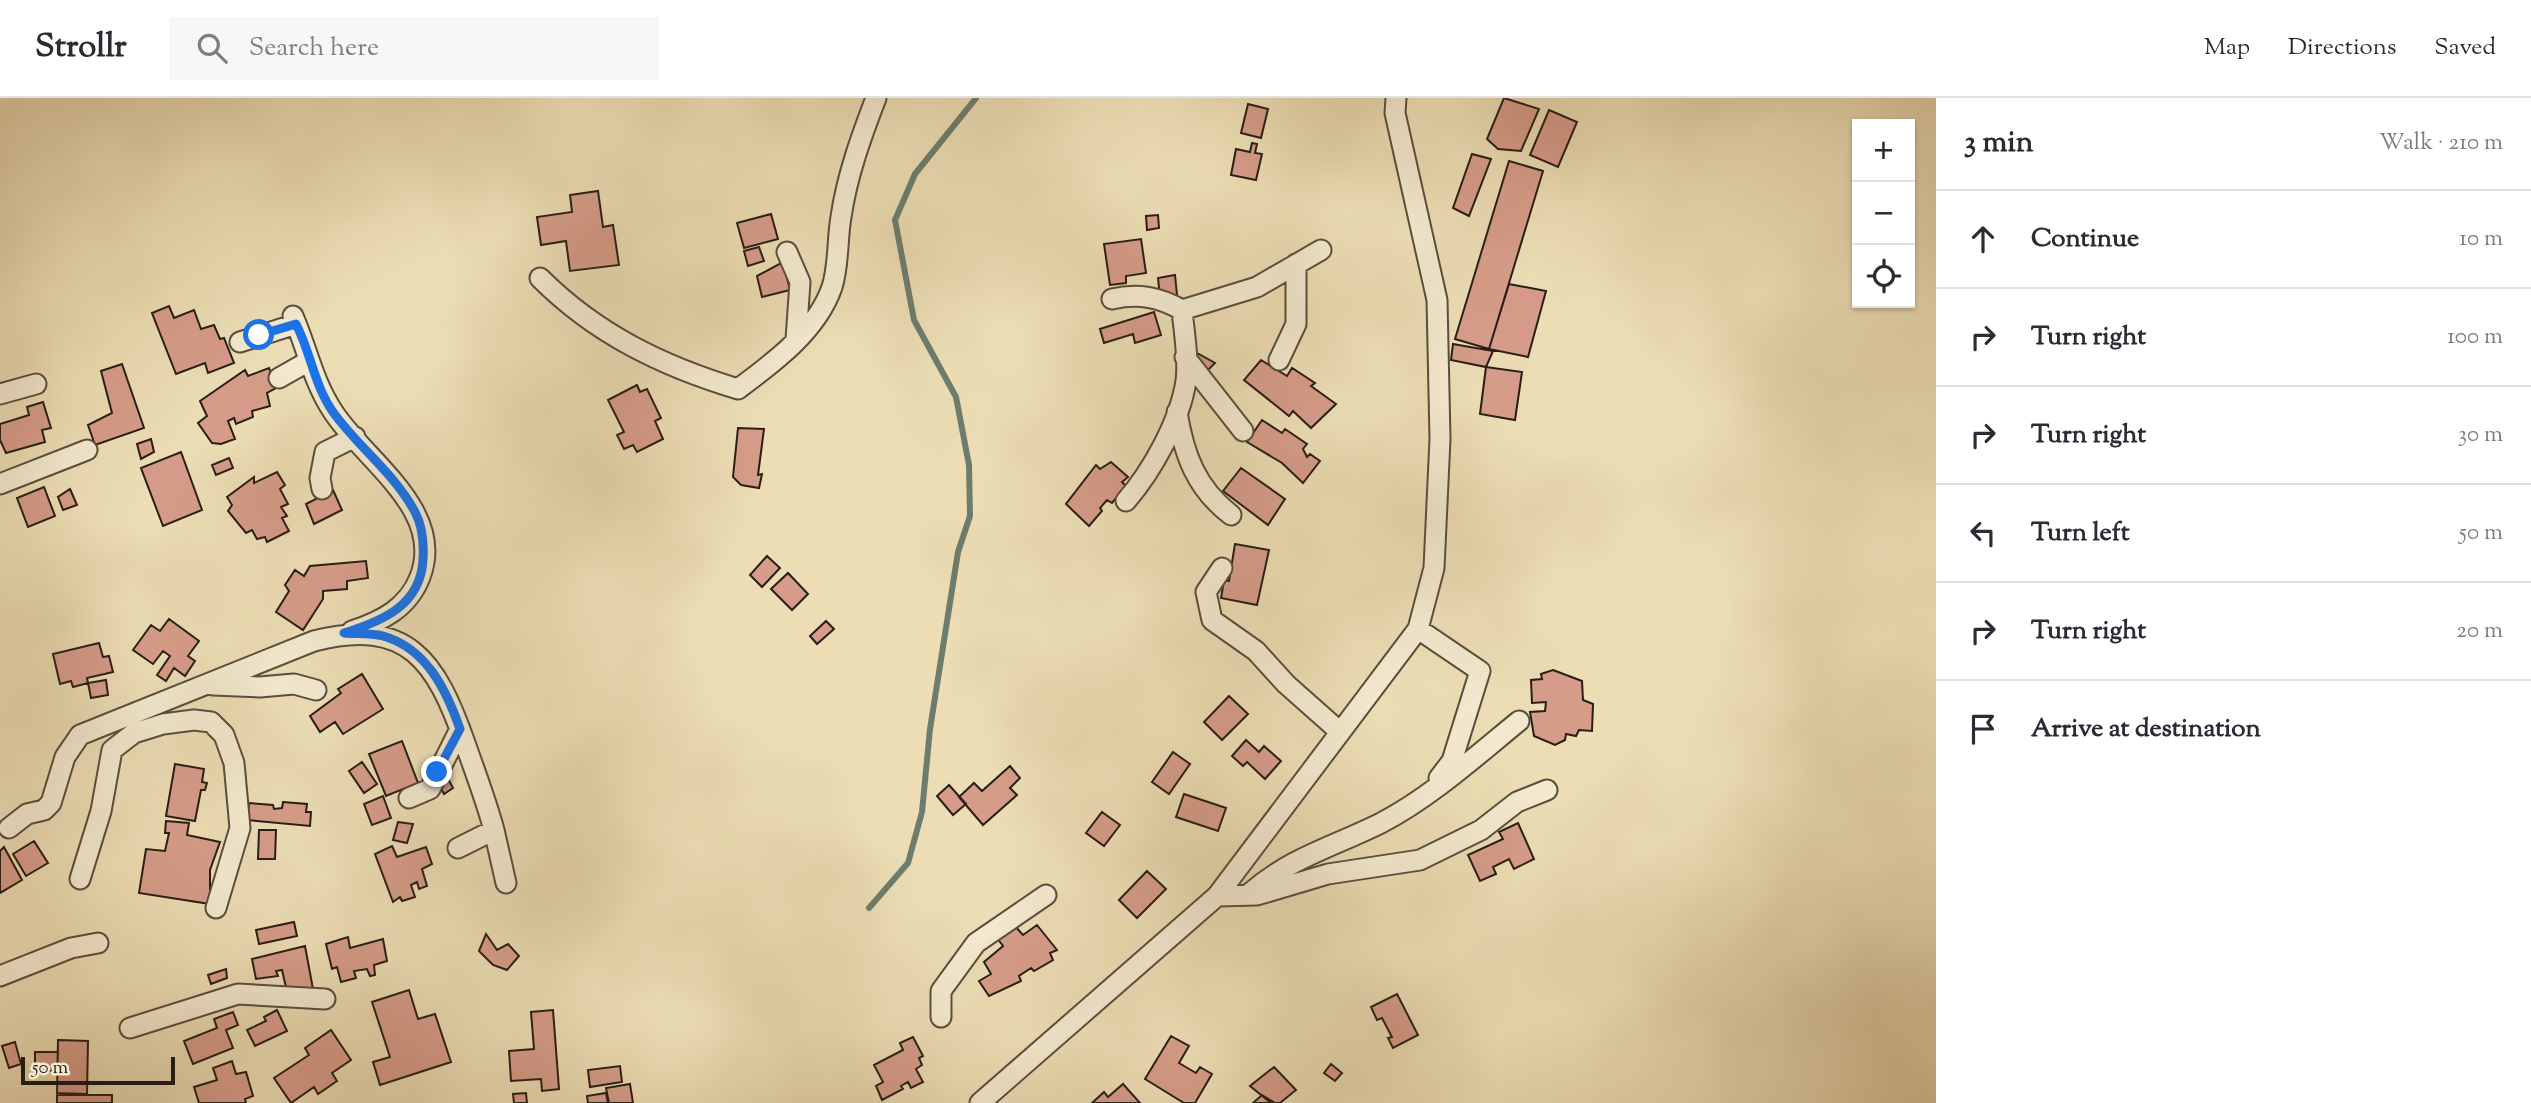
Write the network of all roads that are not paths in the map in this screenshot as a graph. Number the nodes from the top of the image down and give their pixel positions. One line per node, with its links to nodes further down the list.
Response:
1 (876, 98): 9 (street)
2 (1396, 98): 26 (street)
3 (1321, 250): 5 (street)
4 (787, 252): 9 (street)
5 (1296, 264): 8 (street); 12 (street)
6 (540, 278): 9 (street)
7 (1112, 299): 8 (street)
8 (1182, 310): 11 (street)
9 (796, 339)
10 (240, 342): 13 (street)
11 (1185, 357): 17 (street); 18 (street)
12 (1279, 360)
13 (309, 361): 14 (street); 19 (street)
14 (279, 378)
15 (36, 384): 16 (street)
16 (0, 394)
17 (1177, 407): 23 (street); 24 (street)
18 (1243, 431)
19 (355, 438): 22 (street); 27 (street)
20 (87, 450): 21 (street)
21 (0, 484)
22 (322, 489)
23 (1126, 501)
24 (1231, 515)
25 (1222, 568): 32 (street)
26 (1419, 629): 32 (street); 34 (street)
27 (344, 633): 28 (street); 31 (street)
28 (201, 685): 29 (street); 36 (street)
29 (316, 690)
30 (1519, 721): 34 (street)
31 (460, 729): 35 (street); 37 (street)
32 (1339, 731): 42 (street)
33 (1547, 790): 43 (street)
34 (1428, 793): 43 (street)
35 (409, 798)
36 (9, 828)
37 (494, 830): 38 (street); 40 (street)
38 (458, 848)
39 (80, 879): 44 (street)
40 (506, 883)
41 (1046, 895): 48 (street)
42 (1217, 895): 43 (street); 50 (street)
43 (1249, 895)
44 (216, 908)
45 (98, 943): 46 (street)
46 (0, 976)
47 (325, 999): 49 (street)
48 (941, 1017)
49 (130, 1028)
50 (980, 1103)

